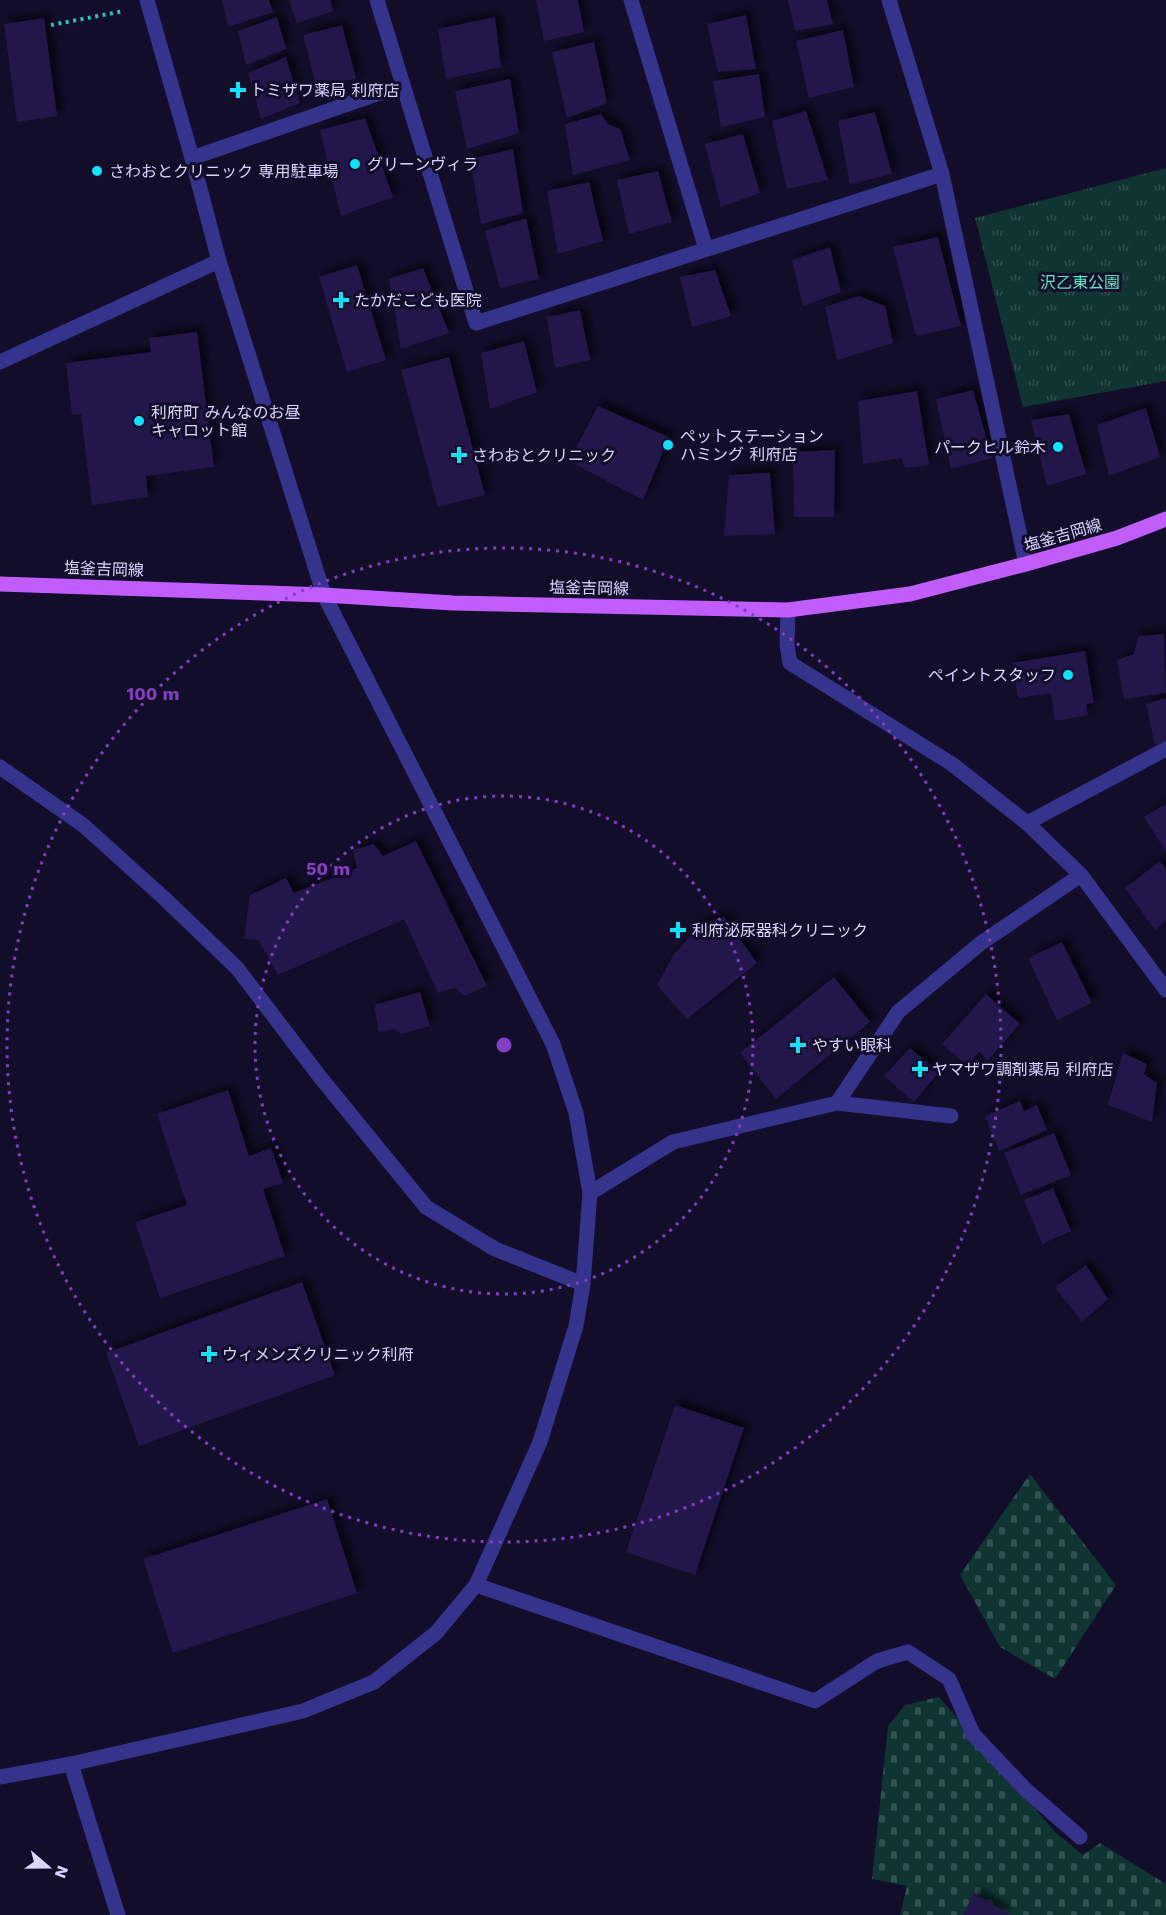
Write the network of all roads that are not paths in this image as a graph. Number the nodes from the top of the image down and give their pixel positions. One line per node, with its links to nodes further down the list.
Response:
1 (377, 0): 5 (street)
2 (631, 0): 8 (street)
3 (889, 0): 7 (street)
4 (147, 3): 6 (street)
5 (403, 85): 6 (street); 8 (street)
6 (192, 159): 9 (street)
7 (942, 174): 8 (street); 12 (street)
8 (706, 249)
9 (219, 261): 10 (street); 14 (street)
10 (0, 362)
11 (1166, 519): 12 (main road, 塩釜吉岡線)
12 (1026, 564): 15 (main road, 塩釜吉岡線)
13 (0, 584): 14 (main road, 塩釜吉岡線)
14 (324, 595): 15 (main road, 塩釜吉岡線); 23 (street)
15 (788, 610): 18 (street)
16 (1166, 749): 18 (street)
17 (0, 767): 24 (street)
18 (1027, 823): 19 (street)
19 (1081, 875): 20 (street); 21 (street)
20 (1166, 990)
21 (837, 1103): 22 (street); 23 (street)
22 (951, 1116)
23 (590, 1193): 24 (street)
24 (583, 1284): 25 (street)
25 (476, 1585): 26 (street); 28 (street)
26 (71, 1764): 27 (street); 29 (street)
27 (0, 1777)
28 (1080, 1837)
29 (118, 1915)

